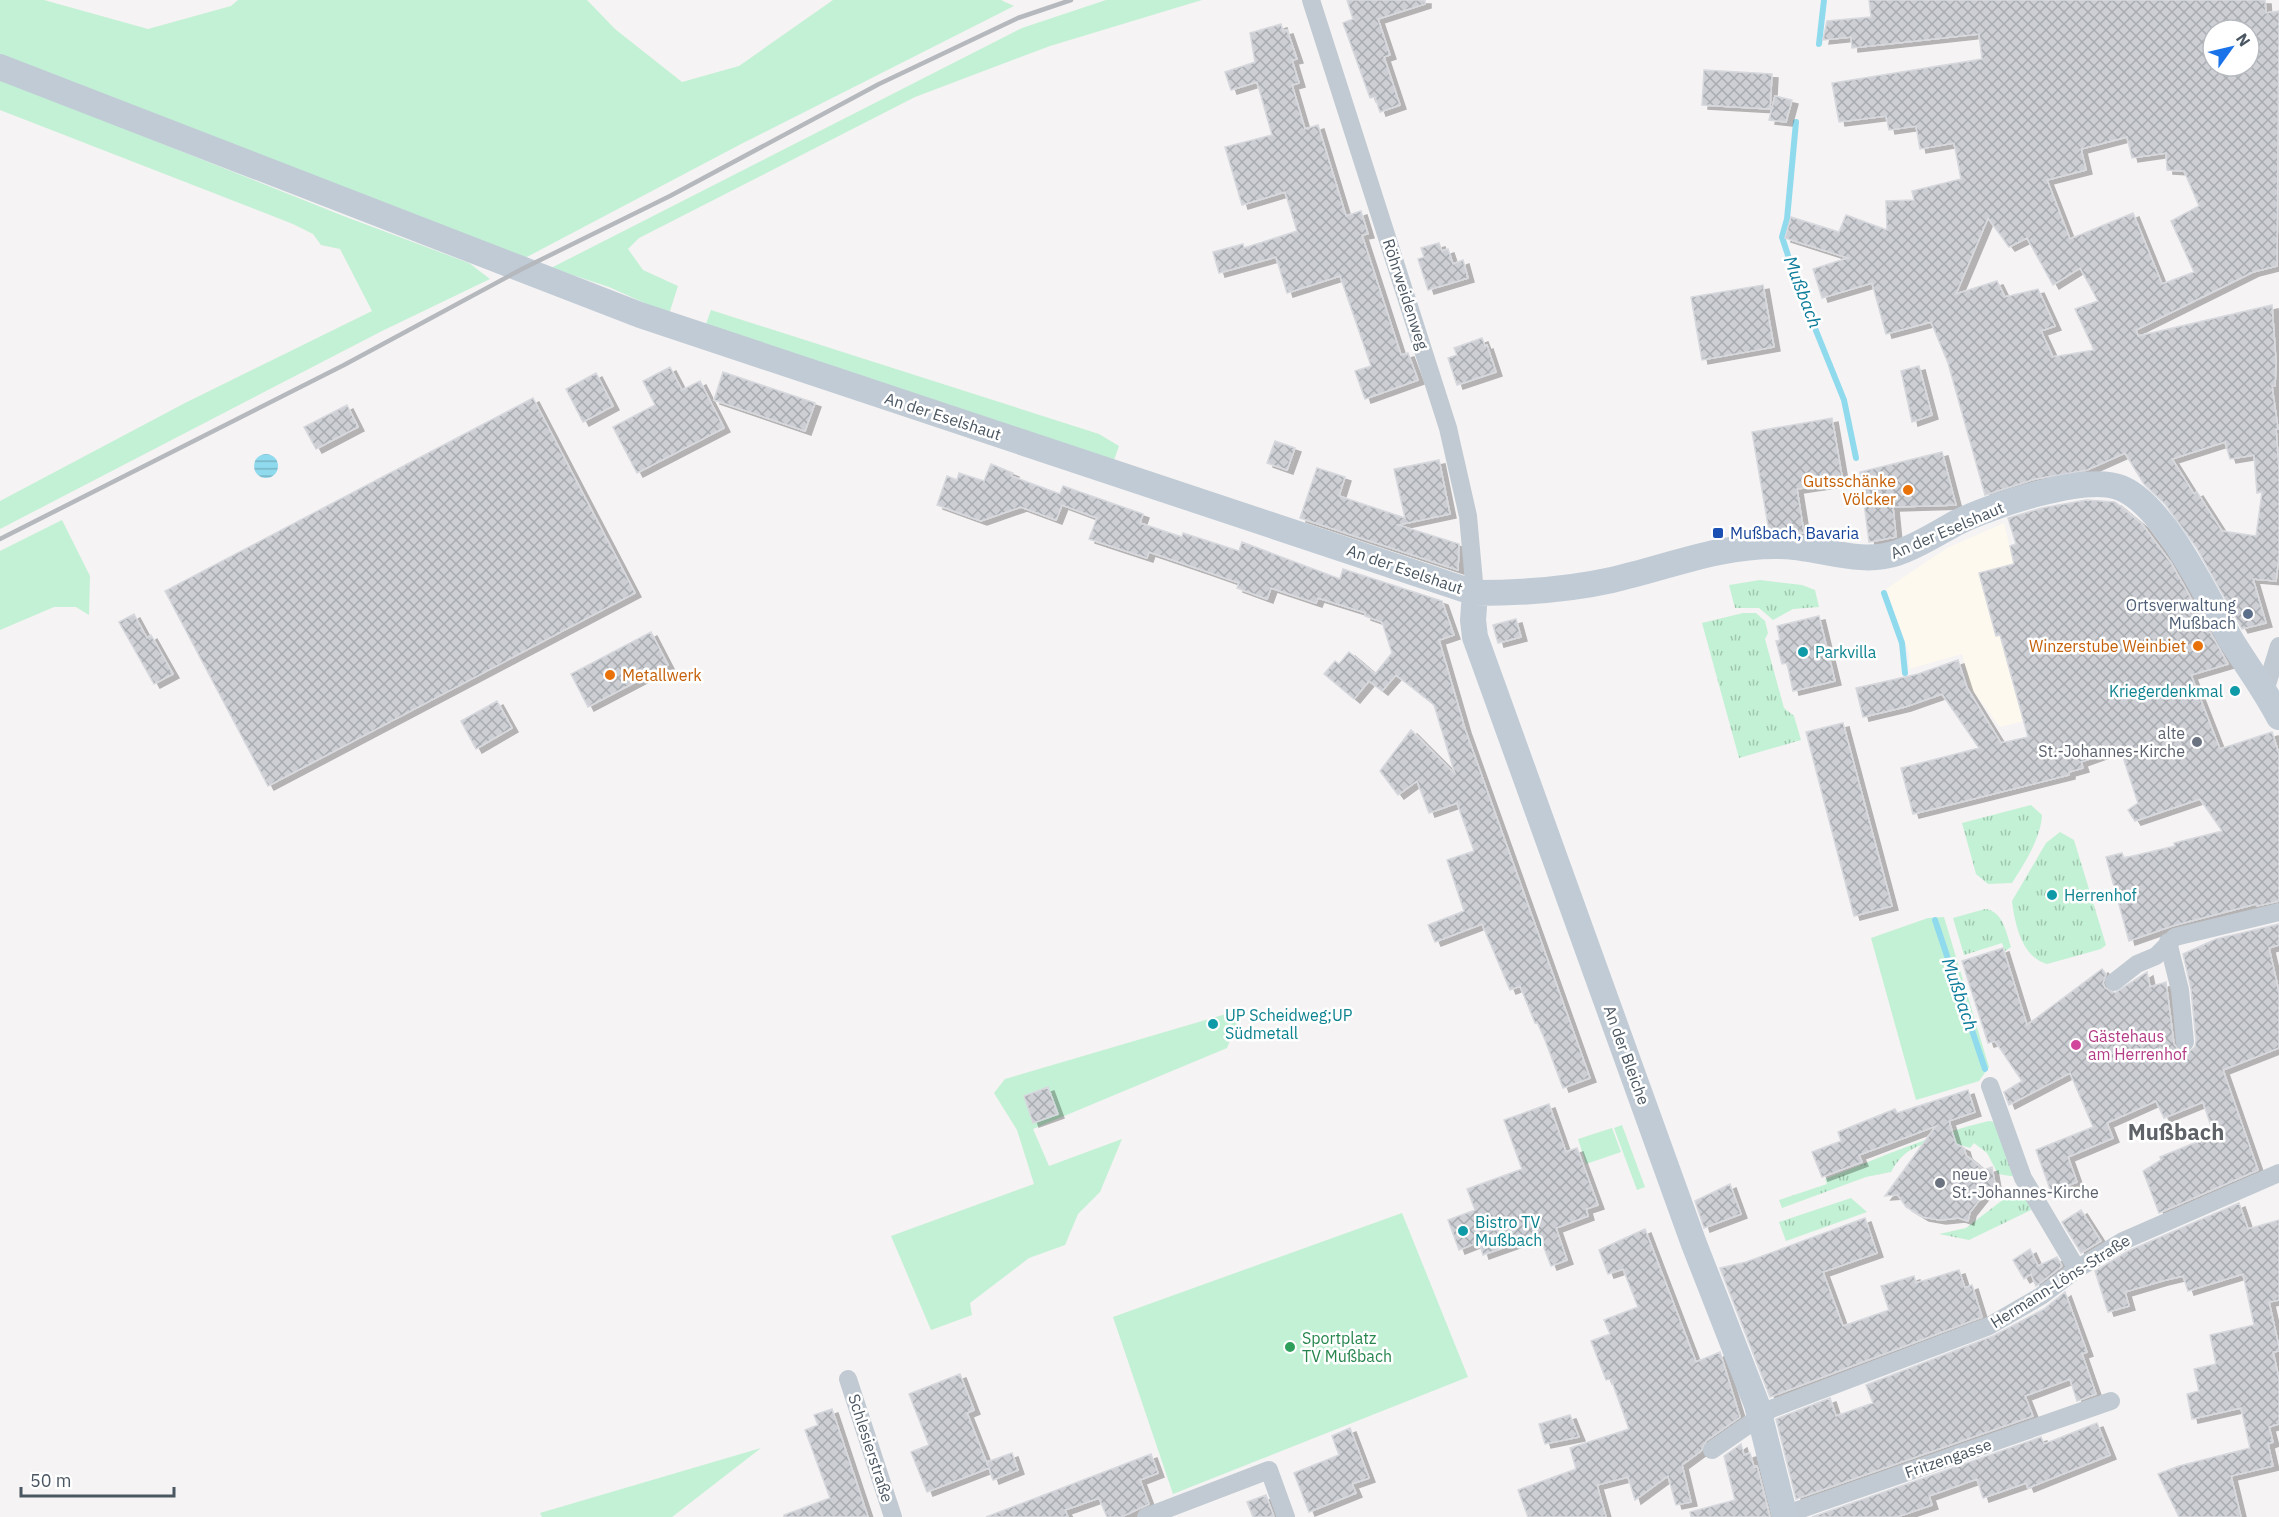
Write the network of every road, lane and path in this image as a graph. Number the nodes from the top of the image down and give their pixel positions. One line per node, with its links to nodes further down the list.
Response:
1 (1311, 0): 3 (street, Röhrweidenweg)
2 (0, 67): 3 (main road, An der Eselshaut)
3 (1475, 593): 5 (main road, An der Eselshaut); 16 (main road, An der Bleiche)
4 (2279, 646): 5 (street)
5 (2265, 691): 6 (main road, An der Eselshaut)
6 (2279, 717)
7 (2279, 912): 8 (street)
8 (2168, 942): 9 (street); 10 (street)
9 (2114, 982)
10 (2185, 1042)
11 (1990, 1086): 13 (street)
12 (2279, 1173): 13 (street, Hermann-Löns-Straße)
13 (2077, 1269): 16 (street, Hermann-Löns-Straße)
14 (848, 1379): 19 (street, Schlesierstraße)
15 (2111, 1401): 18 (street, Fritzengasse)
16 (1760, 1416): 17 (street, Hermann-Löns-Straße); 18 (main road, An der Bleiche)
17 (1712, 1450)
18 (1785, 1516)
19 (893, 1517)
20 (1146, 1517): 21 (street)
21 (1286, 1517)

